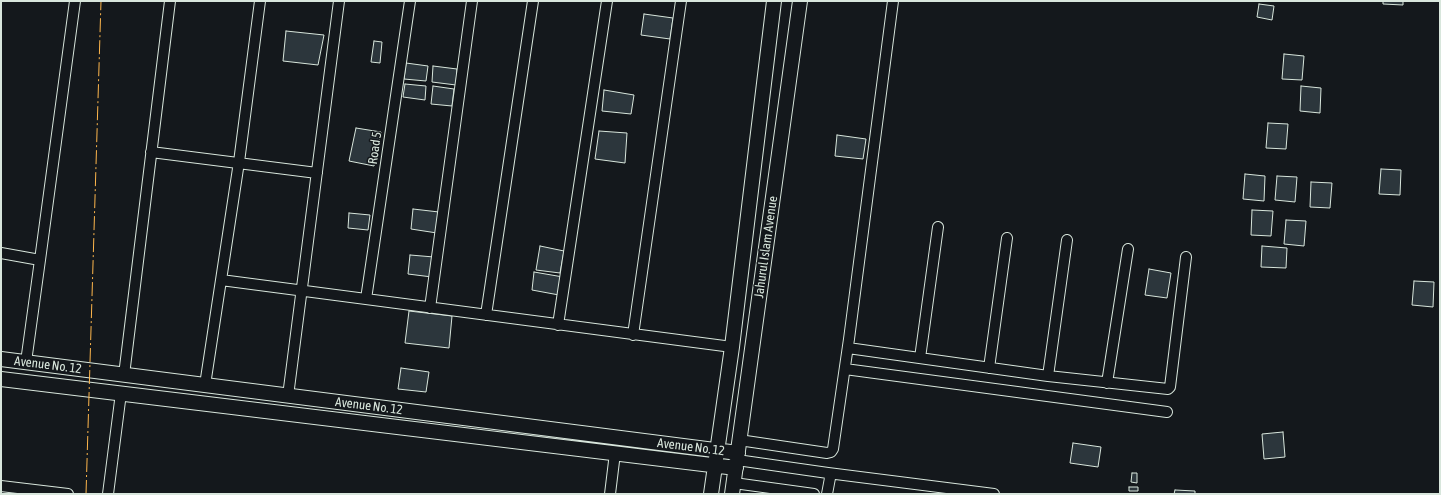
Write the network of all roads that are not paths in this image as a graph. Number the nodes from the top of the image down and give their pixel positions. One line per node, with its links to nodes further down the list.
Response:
1 (75, 1): 22 (street)
2 (170, 1): 13 (street)
3 (260, 1): 14 (street)
4 (339, 1): 15 (street)
5 (410, 1): 25 (street, Road 5)
6 (472, 1): 26 (street)
7 (533, 1): 27 (street)
8 (606, 1): 28 (street)
9 (681, 1): 29 (street)
10 (774, 1): 30 (street, Jahurul Islam Avenue)
11 (800, 1): 47 (street, Jahurul Islam Avenue)
12 (893, 1): 31 (street)
13 (151, 152): 14 (street); 37 (street)
14 (239, 162): 15 (street); 23 (street)
15 (317, 173): 24 (street)
16 (938, 227): 32 (street)
17 (1007, 238): 36 (street)
18 (1067, 240): 38 (street)
19 (1128, 249): 40 (street)
20 (1, 253): 22 (street)
21 (1186, 257): 40 (street)
22 (40, 260): 34 (street)
23 (221, 280): 24 (street); 41 (street)
24 (302, 290): 25 (street); 43 (street)
25 (366, 299): 26 (street)
26 (430, 308): 27 (street)
27 (486, 315): 28 (street)
28 (558, 325): 29 (street)
29 (633, 335): 30 (street)
30 (732, 347): 45 (street, Jahurul Islam Avenue)
31 (848, 348): 32 (street); 35 (street)
32 (920, 358): 36 (street)
33 (1, 359): 34 (street, Avenue No. 12)
34 (26, 362): 37 (street, Avenue No. 12)
35 (845, 368): 44 (street); 47 (street)
36 (989, 368): 38 (street)
37 (124, 375): 41 (street, Avenue No. 12)
38 (1048, 376): 40 (street)
39 (1, 379): 42 (street, Avenue No. 12)
40 (1107, 383)
41 (205, 385): 43 (street, Avenue No. 12)
42 (121, 394): 46 (street, Avenue No. 12); 53 (street)
43 (288, 396): 45 (street, Avenue No. 12)
44 (1167, 412)
45 (717, 451): 47 (street, Avenue No. 12); 48 (street, Jahurul Islam Avenue)
46 (615, 453): 48 (street, Avenue No. 12); 54 (street)
47 (737, 456): 48 (street, Avenue No. 12); 49 (street, Avenue No. 12); 51 (street, Jahurul Islam Avenue)
48 (715, 466): 55 (street, Jahurul Islam Avenue)
49 (828, 474): 57 (street); 58 (street, Avenue No. 12)
50 (1, 486): 52 (street)
51 (733, 488): 56 (street)
52 (68, 494)
53 (108, 494)
54 (610, 494)
55 (711, 494)
56 (814, 494)
57 (827, 494)
58 (994, 494)

